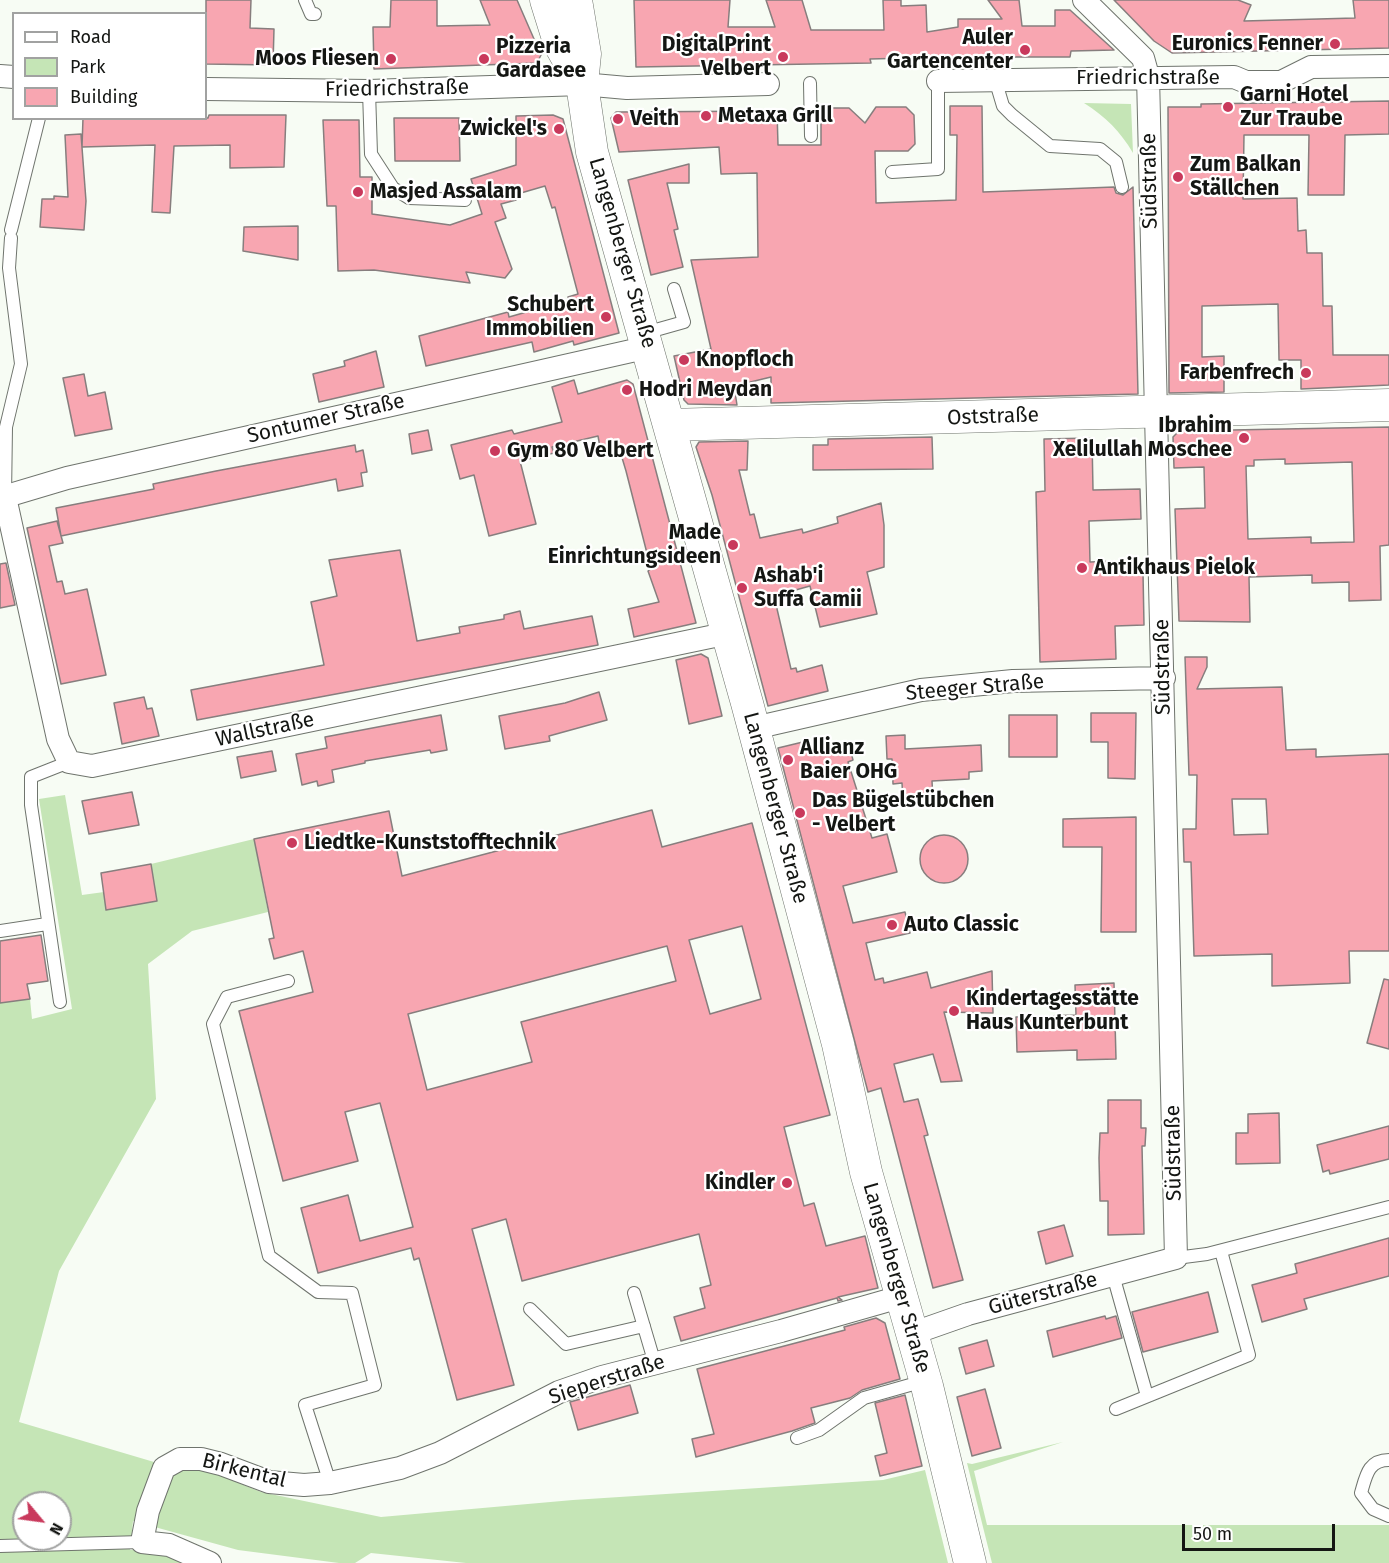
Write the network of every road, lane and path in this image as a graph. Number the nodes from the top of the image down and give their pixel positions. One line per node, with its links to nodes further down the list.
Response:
1 (305, 0): 5 (lane)
2 (546, 0): 7 (main road)
3 (576, 0): 7 (main road, Langenberger Straße)
4 (1084, 0): 8 (street)
5 (315, 14)
6 (1389, 66): 8 (street, Friedrichstraße)
7 (583, 69): 12 (street, Friedrichstraße); 14 (street, Friedrichstraße); 21 (main road, Langenberger Straße)
8 (1148, 76): 9 (street, Friedrichstraße); 23 (street, Südstraße)
9 (995, 79): 10 (street, Friedrichstraße); 18 (lane)
10 (938, 81): 17 (lane)
11 (810, 83): 16 (lane)
12 (768, 84)
13 (207, 89): 14 (street, Friedrichstraße)
14 (369, 91): 19 (lane)
15 (39, 120): 25 (lane)
16 (811, 136)
17 (892, 172)
18 (1122, 187)
19 (465, 200)
20 (674, 290): 21 (lane)
21 (647, 340): 24 (main road, Langenberger Straße); 25 (street, Sontumer Straße)
22 (1389, 405): 23 (main road, Oststraße)
23 (1157, 412): 24 (main road, Oststraße); 27 (street, Südstraße)
24 (669, 425): 26 (main road, Langenberger Straße)
25 (2, 498): 29 (street)
26 (729, 633): 28 (main road, Langenberger Straße); 29 (street, Wallstraße)
27 (1164, 678): 28 (street, Steeger Straße); 36 (street, Südstraße)
28 (754, 728): 39 (main road, Langenberger Straße)
29 (69, 762): 30 (lane)
30 (47, 924): 31 (lane); 33 (lane)
31 (0, 931)
32 (288, 981): 49 (lane)
33 (60, 1002)
34 (1389, 1208): 35 (lane)
35 (1221, 1251): 36 (lane); 45 (lane)
36 (1176, 1258): 37 (street, Güterstraße)
37 (1113, 1275): 42 (street, Güterstraße); 45 (lane)
38 (634, 1293): 41 (lane)
39 (900, 1297): 42 (main road, Langenberger Straße); 43 (street, Sieperstraße)
40 (530, 1309): 41 (lane)
41 (644, 1326): 43 (lane)
42 (911, 1334): 44 (main road, Langenberger Straße)
43 (655, 1364): 49 (street, Sieperstraße)
44 (925, 1381): 47 (lane); 54 (main road, Langenberger Straße)
45 (1147, 1396): 46 (lane)
46 (1116, 1409)
47 (797, 1438)
48 (1389, 1460): 50 (lane)
49 (330, 1483): 51 (street, Birkental)
50 (1389, 1515)
51 (142, 1542): 52 (lane); 53 (street)
52 (0, 1546)
53 (210, 1563)
54 (970, 1563)

